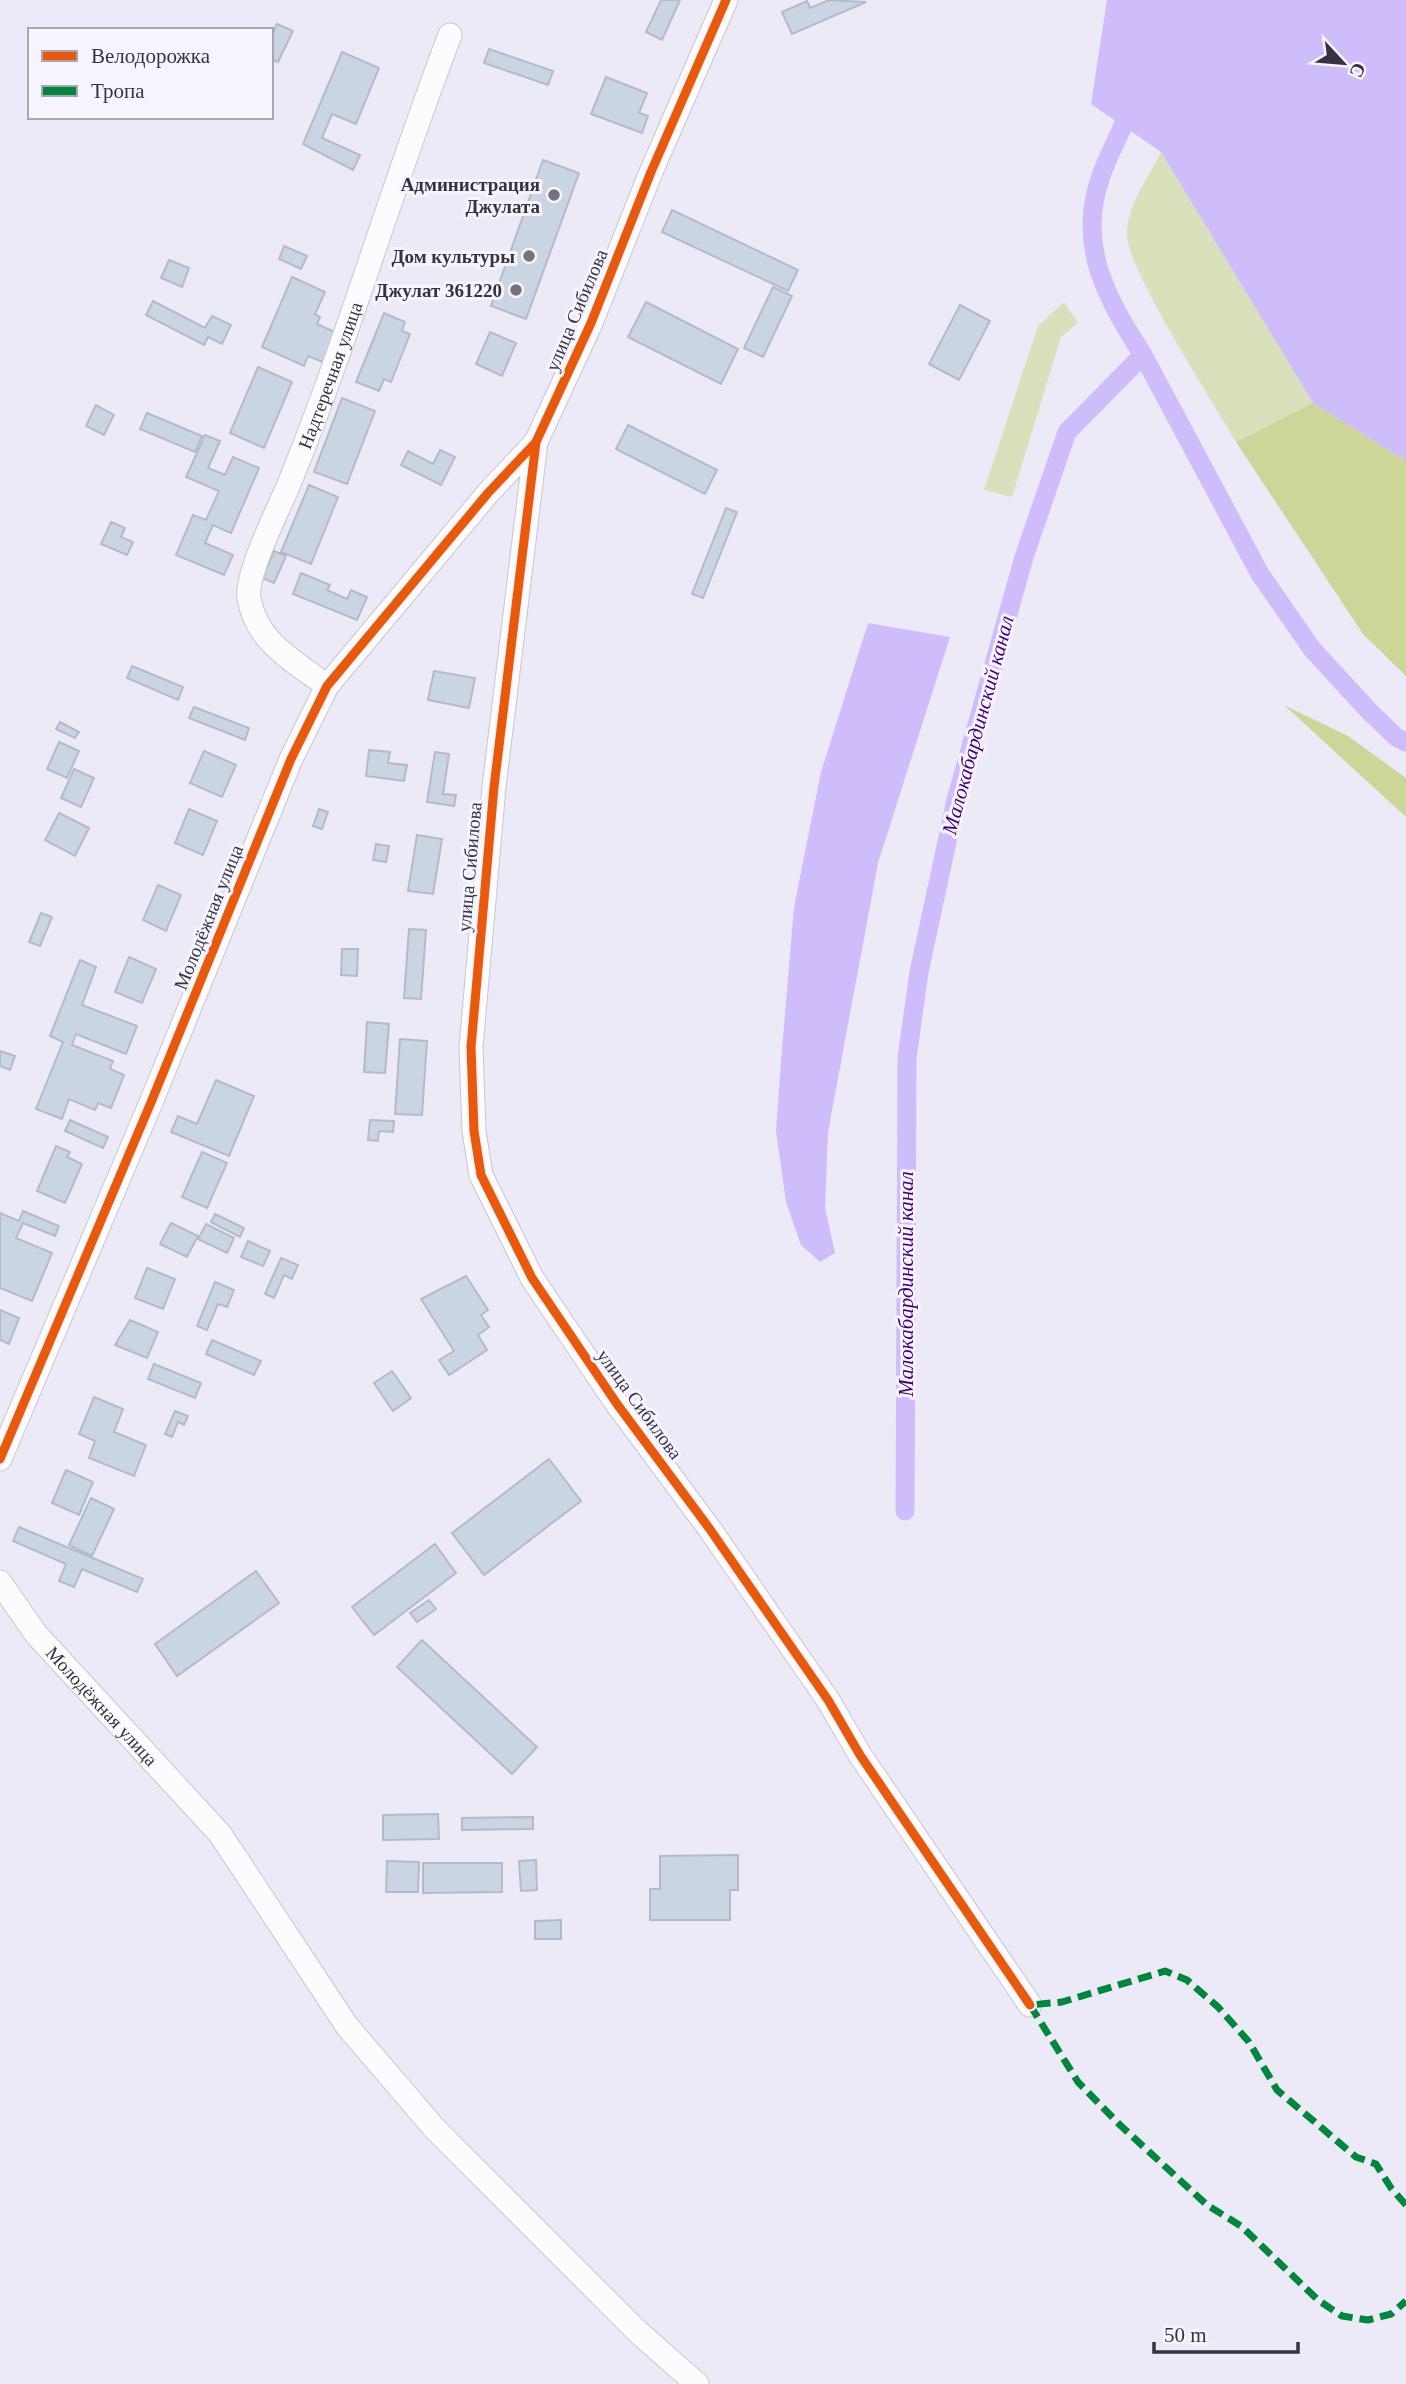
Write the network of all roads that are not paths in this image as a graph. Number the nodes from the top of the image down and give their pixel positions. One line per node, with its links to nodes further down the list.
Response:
1 (726, 0): 3 (street, улица Сибилова)
2 (450, 35): 4 (street, Надтеречная улица)
3 (537, 442): 4 (street, Молодёжная улица); 7 (street, улица Сибилова)
4 (327, 686): 5 (street, Молодёжная улица)
5 (0, 1459)
6 (0, 1582): 8 (street, Молодёжная улица)
7 (1030, 2005)
8 (697, 2384)

